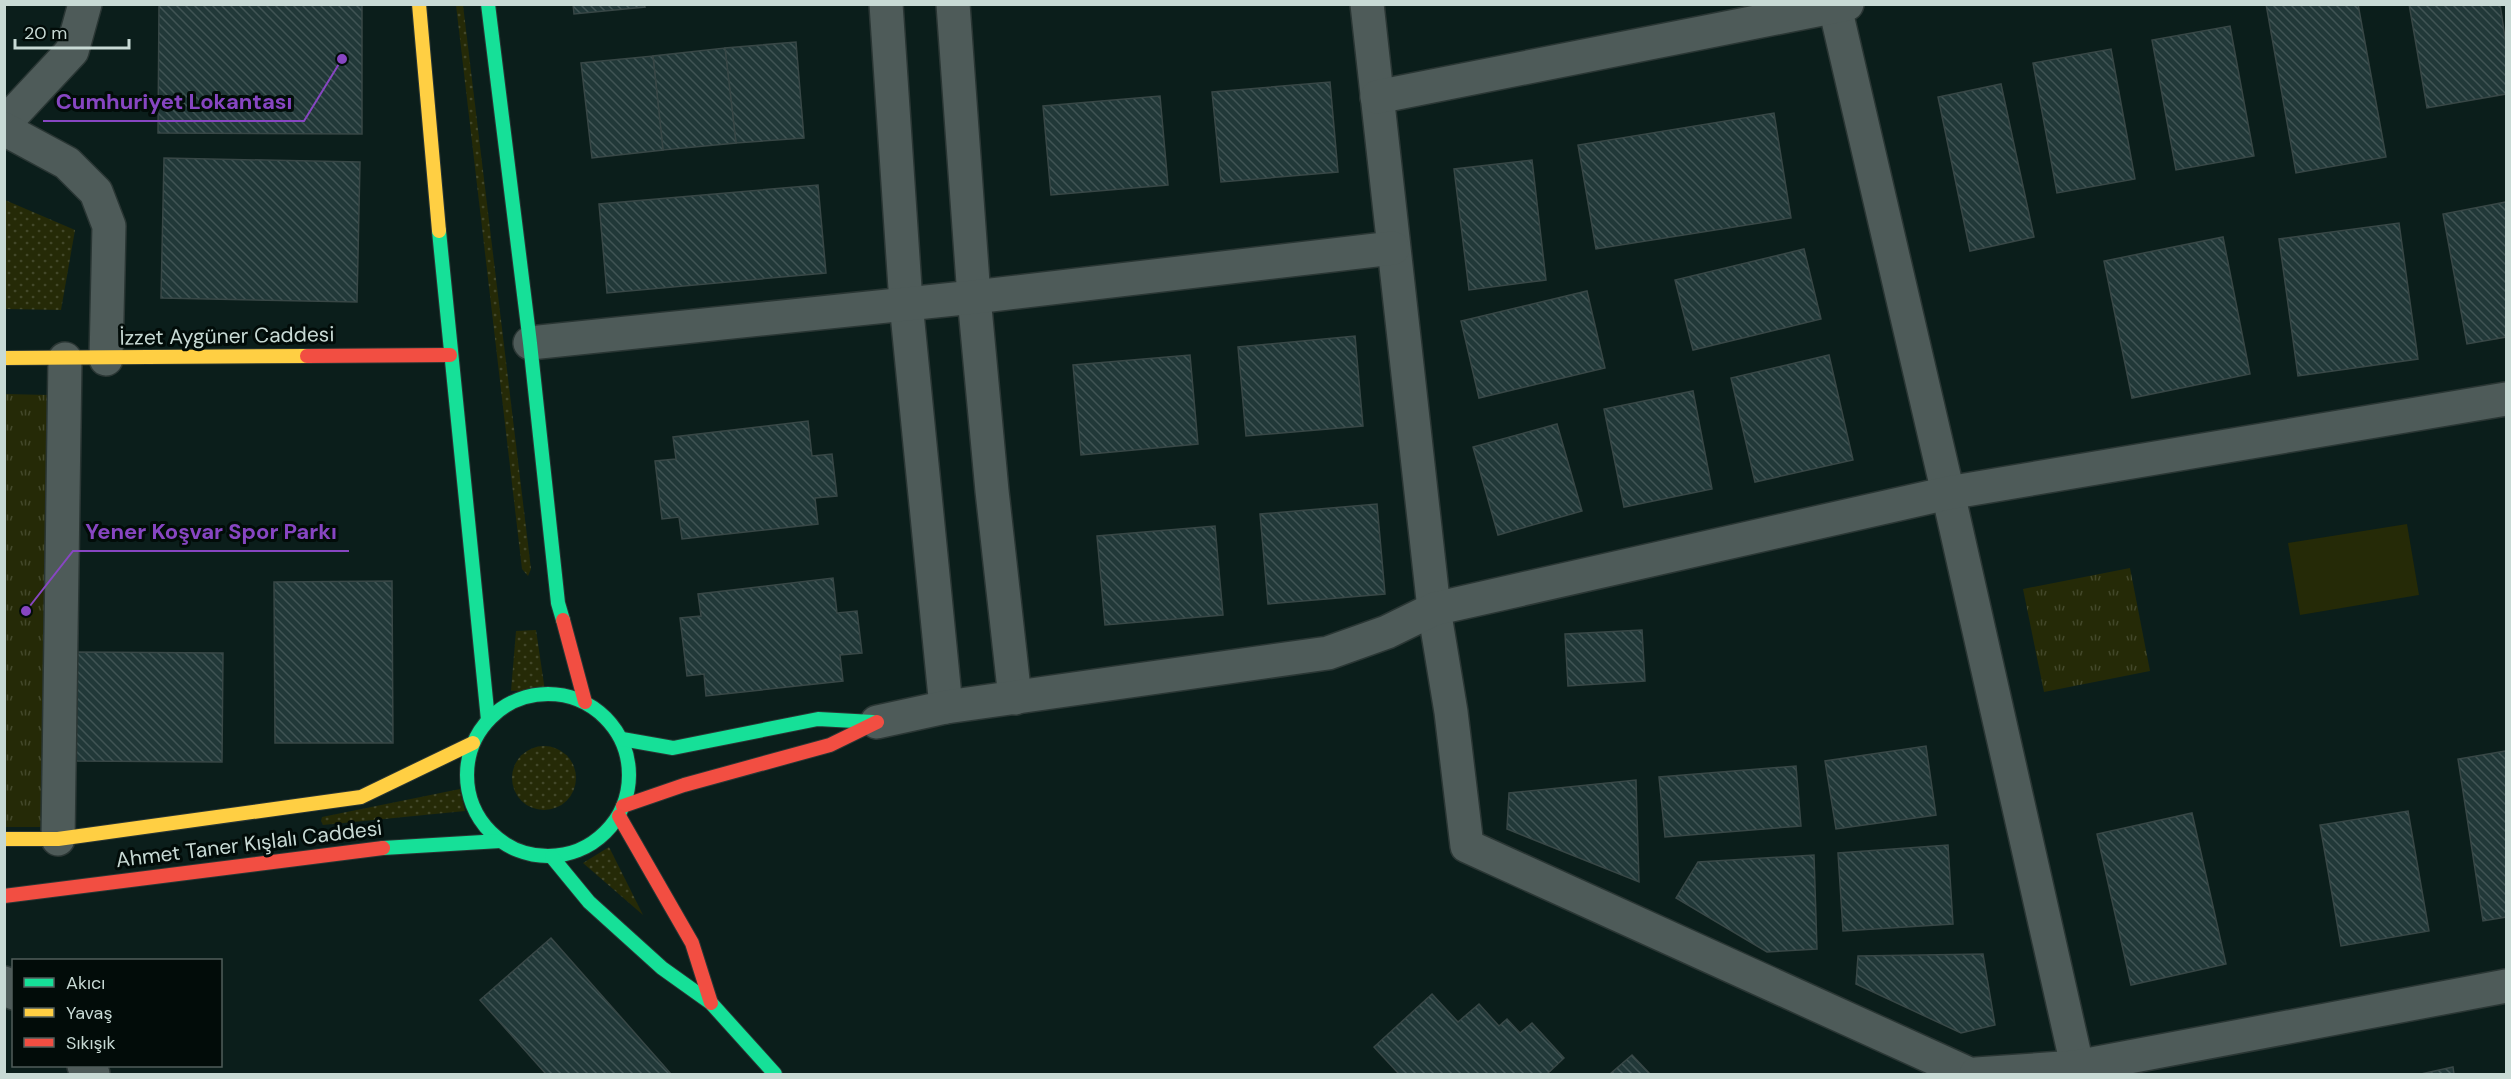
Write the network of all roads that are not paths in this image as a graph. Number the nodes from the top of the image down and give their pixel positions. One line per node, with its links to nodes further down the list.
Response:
1 (86, 4): 9 (street)
2 (418, 4): 15 (main road)
3 (488, 4): 14 (main road)
4 (886, 4): 13 (street)
5 (953, 4): 12 (street)
6 (1367, 4): 8 (street)
7 (1841, 6): 8 (street); 20 (street)
8 (1377, 97): 11 (street)
9 (4, 124)
10 (4, 129): 18 (street)
11 (1393, 248): 12 (street); 21 (street)
12 (974, 297): 13 (street); 22 (street)
13 (906, 303): 14 (street); 24 (street)
14 (530, 343): 23 (main road)
15 (450, 355): 18 (main road, İzzet Aygüner Caddesi); 25 (main road)
16 (4, 358): 17 (main road, İzzet Aygüner Caddesi)
17 (64, 358): 18 (main road, İzzet Aygüner Caddesi); 31 (street)
18 (106, 358)
19 (2506, 399): 20 (street)
20 (1948, 493): 21 (street); 37 (street)
21 (1434, 609): 22 (street); 39 (street)
22 (1015, 698): 24 (street)
23 (585, 702): 25 (main road); 27 (main road)
24 (946, 707): 26 (street)
25 (488, 720): 28 (main road)
26 (877, 722): 27 (main road); 29 (main road)
27 (622, 739): 29 (main road)
28 (473, 743): 31 (main road, Ahmet Taner Kışlalı Caddesi); 32 (main road)
29 (621, 811): 33 (main road); 36 (main road)
30 (4, 838): 31 (main road, Ahmet Taner Kışlalı Caddesi)
31 (58, 839)
32 (500, 841): 33 (main road); 34 (main road, Ahmet Taner Kışlalı Caddesi)
33 (552, 856): 36 (main road)
34 (4, 896)
35 (2506, 986): 37 (street)
36 (711, 1003): 38 (main road)
37 (2078, 1071): 40 (street)
38 (775, 1074)
39 (1969, 1074)
40 (1976, 1074)

